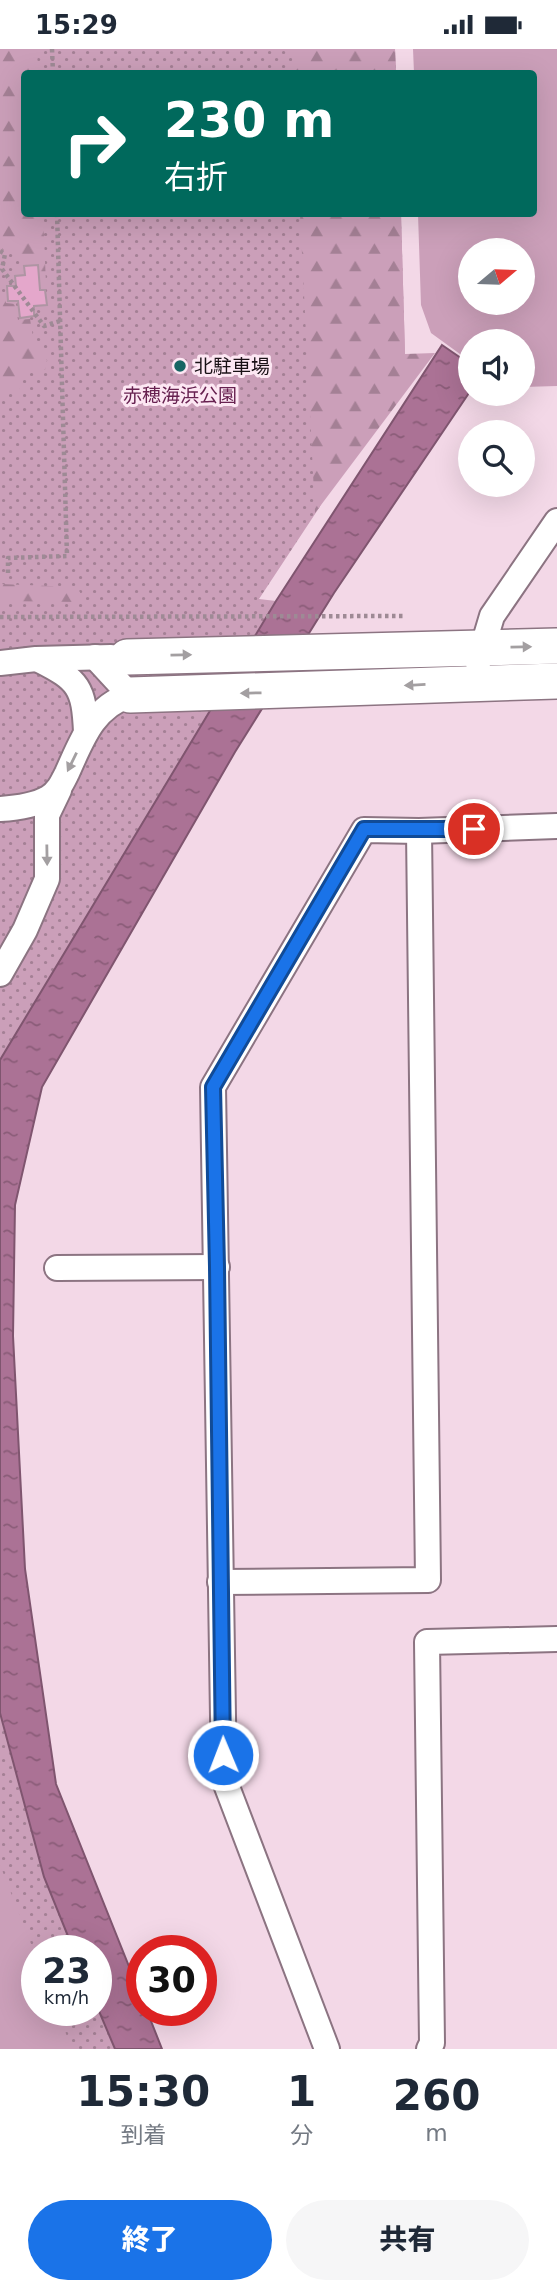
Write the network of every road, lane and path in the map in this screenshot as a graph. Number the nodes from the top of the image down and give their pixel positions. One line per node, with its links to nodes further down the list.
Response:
1 (52, 49): 2 (path)
2 (53, 70)
3 (57, 217): 7 (path)
4 (0, 251): 5 (path)
5 (2, 269): 6 (path); 7 (path)
6 (0, 278)
7 (60, 321): 9 (path)
8 (557, 521): 13 (street)
9 (8, 573)
10 (327, 616): 11 (path)
11 (0, 617)
12 (557, 646): 13 (street, one-way to 12)
13 (481, 647): 14 (street, one-way to 13); 18 (street)
14 (111, 657): 15 (street); 19 (street)
15 (36, 659): 16 (street); 20 (street)
16 (0, 663)
17 (557, 681): 18 (street)
18 (474, 682): 19 (street, one-way to 19)
19 (130, 695): 20 (street)
20 (86, 732): 21 (street, one-way to 21)
21 (59, 790): 22 (street); 25 (street, one-way to 25)
22 (0, 809)
23 (557, 826): 24 (street)
24 (419, 831): 26 (street); 28 (street)
25 (0, 974)
26 (217, 1267): 27 (street); 28 (street)
27 (57, 1268)
28 (220, 1582): 30 (street)
29 (557, 1639): 31 (street)
30 (327, 2049)
31 (429, 2049)

